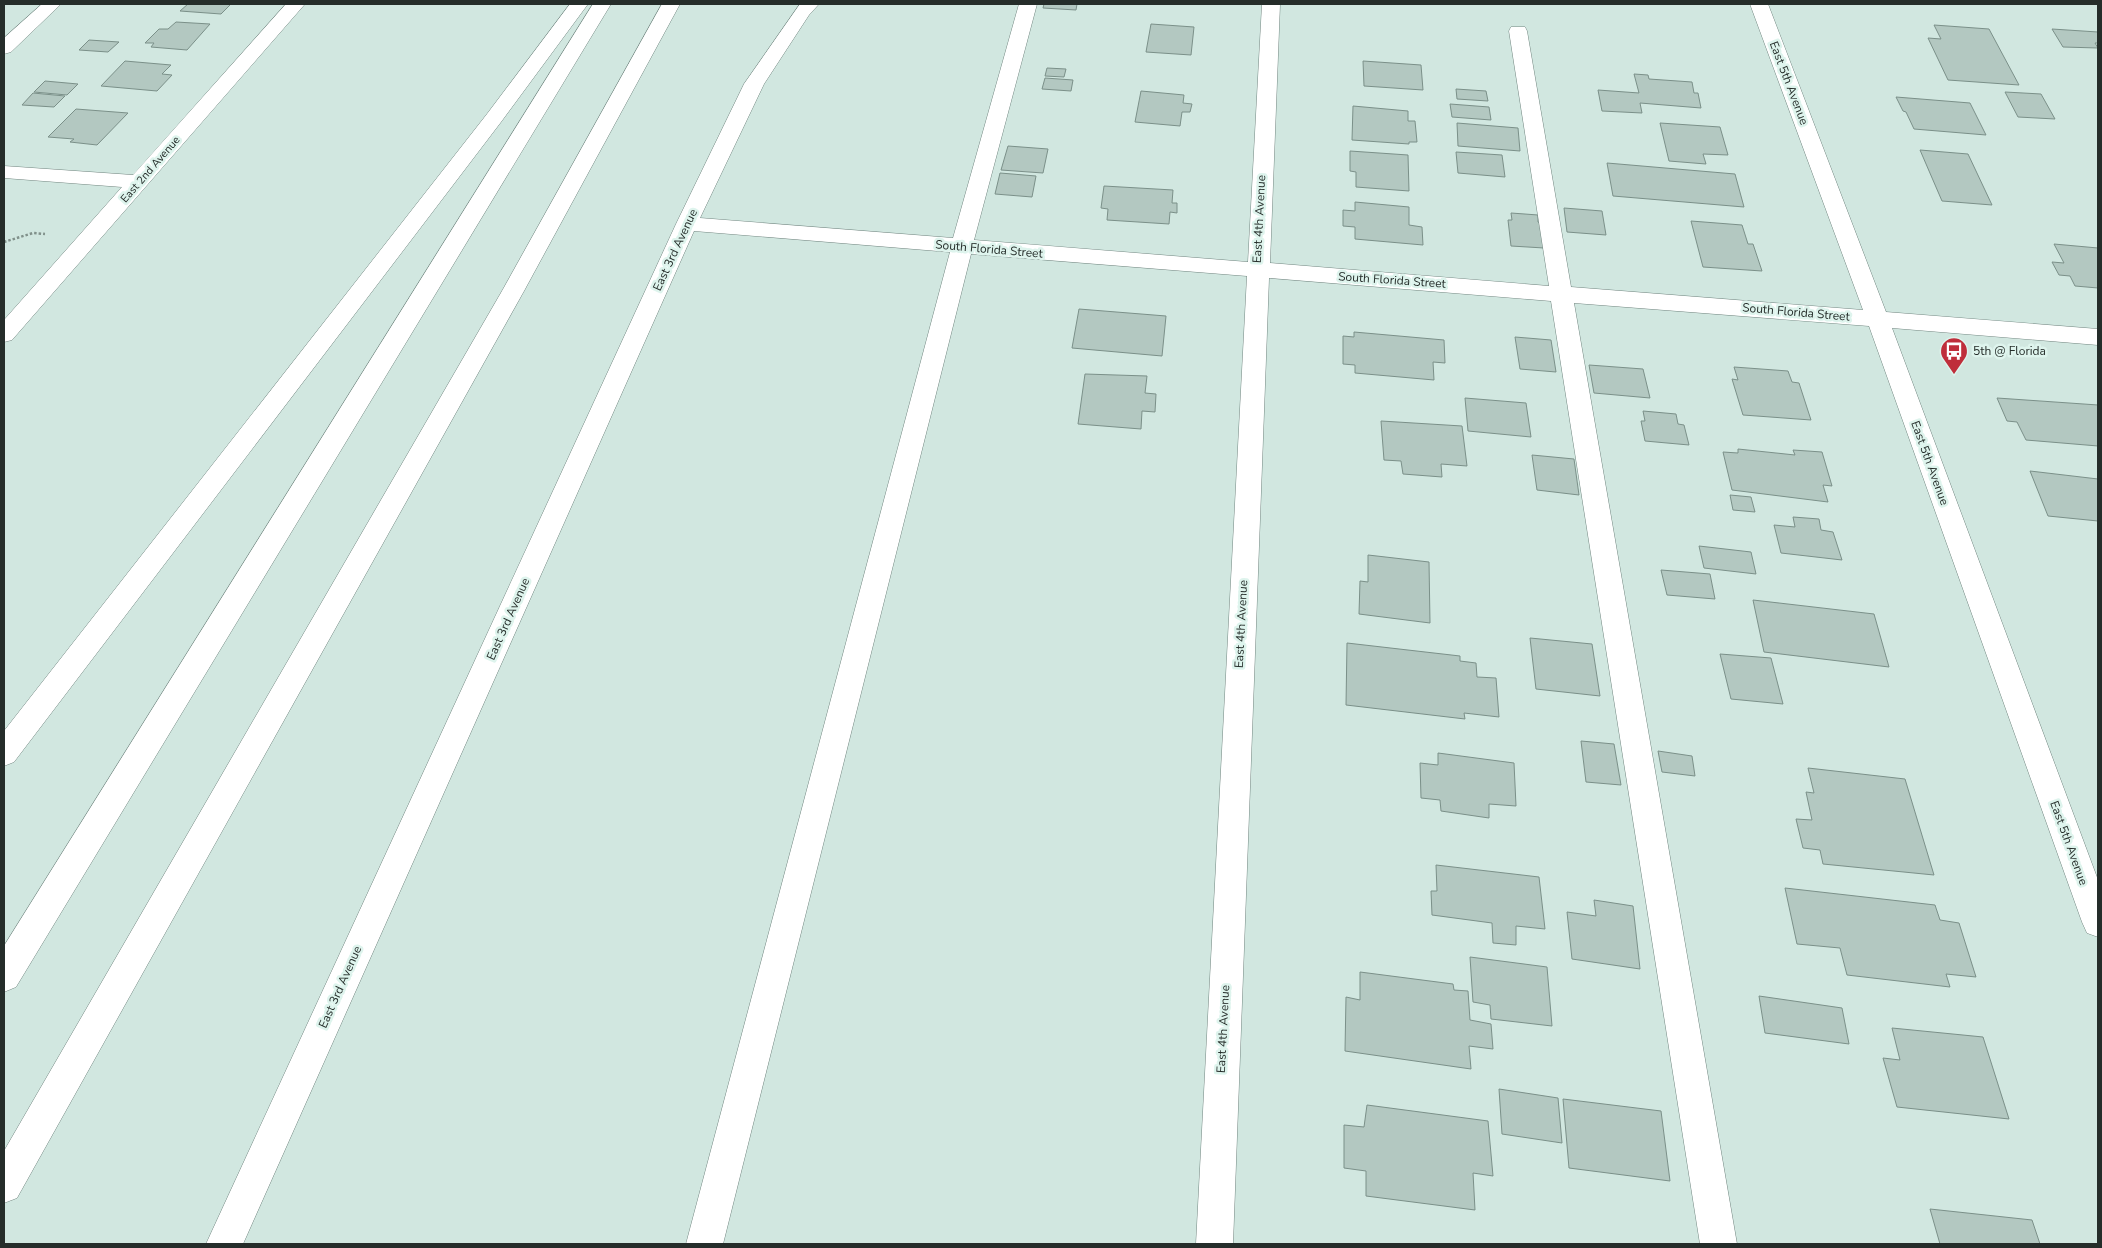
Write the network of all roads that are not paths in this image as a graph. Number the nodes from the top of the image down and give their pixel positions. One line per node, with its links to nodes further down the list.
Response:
1 (52, 4): 11 (main road)
2 (296, 4): 13 (main road, East 2nd Avenue)
3 (579, 4): 21 (main road)
4 (602, 4): 23 (main road)
5 (671, 4): 24 (main road)
6 (810, 4): 14 (main road, East 3rd Avenue)
7 (1028, 4): 15 (main road)
8 (1271, 4): 16 (main road, East 4th Avenue)
9 (1759, 4): 18 (main road, East 5th Avenue)
10 (1518, 31): 17 (main road)
11 (4, 48)
12 (4, 172): 13 (main road)
13 (138, 182): 19 (main road, East 2nd Avenue)
14 (687, 224): 15 (main road, South Florida Street); 25 (main road, East 3rd Avenue)
15 (962, 246): 16 (main road, South Florida Street); 26 (main road)
16 (1257, 270): 17 (main road, South Florida Street); 27 (main road, East 4th Avenue)
17 (1561, 293): 18 (main road, South Florida Street); 28 (main road)
18 (1877, 318): 20 (main road, South Florida Street); 22 (main road, East 5th Avenue)
19 (4, 334)
20 (2098, 337)
21 (4, 753)
22 (2098, 922)
23 (4, 976)
24 (4, 1185)
25 (224, 1244)
26 (704, 1244)
27 (1214, 1244)
28 (1718, 1244)

